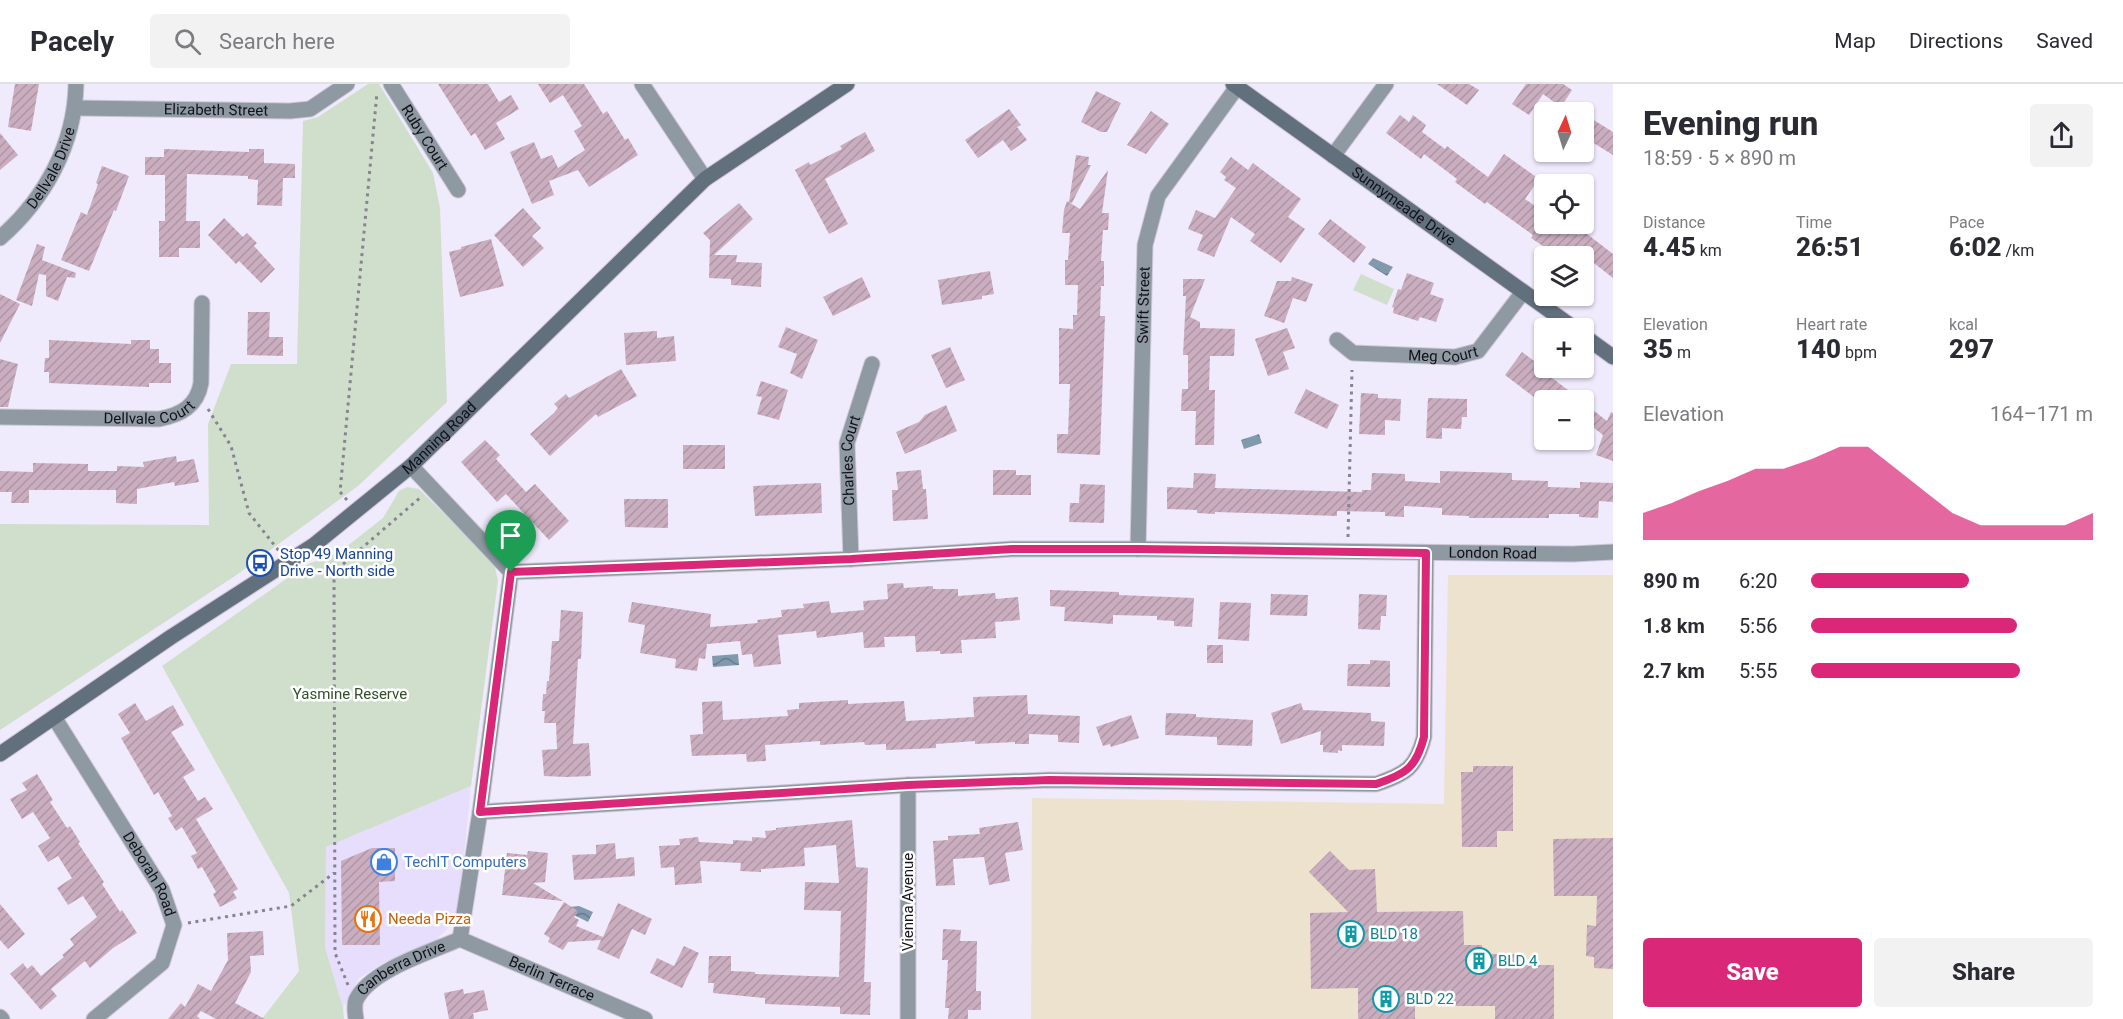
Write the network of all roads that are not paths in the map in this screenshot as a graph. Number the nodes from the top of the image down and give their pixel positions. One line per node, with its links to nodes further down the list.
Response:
1 (76, 84): 8 (street, Dellvale Drive)
2 (347, 84): 8 (street, Elizabeth Street)
3 (642, 84): 10 (street)
4 (847, 84): 10 (street, Manning Road)
5 (1386, 84): 9 (street)
6 (387, 86): 11 (street, Ruby Court)
7 (1235, 86): 9 (street, Sunnymeade Drive); 22 (street, Swift Street)
8 (76, 108): 12 (street, Dellvale Drive)
9 (1334, 156): 13 (street, Sunnymeade Drive)
10 (705, 179): 21 (street, Manning Road)
11 (458, 190)
12 (0, 238)
13 (1523, 292): 15 (street, Sunnymeade Drive); 16 (street, Meg Court)
14 (202, 303): 20 (street, Dellvale Court)
15 (1560, 318)
16 (1337, 340)
17 (1594, 343): 18 (street)
18 (1613, 357)
19 (872, 364): 25 (street, Charles Court)
20 (0, 417)
21 (411, 466): 26 (street); 27 (street, Manning Road)
22 (1138, 549): 24 (street, London Road); 25 (street, London Road)
23 (1613, 552): 24 (street, London Road)
24 (1426, 553): 29 (street)
25 (851, 559): 26 (street, London Road)
26 (511, 572): 30 (street, Canberra Drive)
27 (54, 717): 28 (street, Manning Road); 32 (street, Deborah Road)
28 (0, 754)
29 (908, 785): 30 (street); 35 (street, Vienna Avenue)
30 (480, 812): 31 (street, Canberra Drive)
31 (460, 939): 33 (street, Canberra Drive); 34 (street, Berlin Terrace)
32 (94, 1019)
33 (356, 1019)
34 (645, 1019)
35 (908, 1019)

